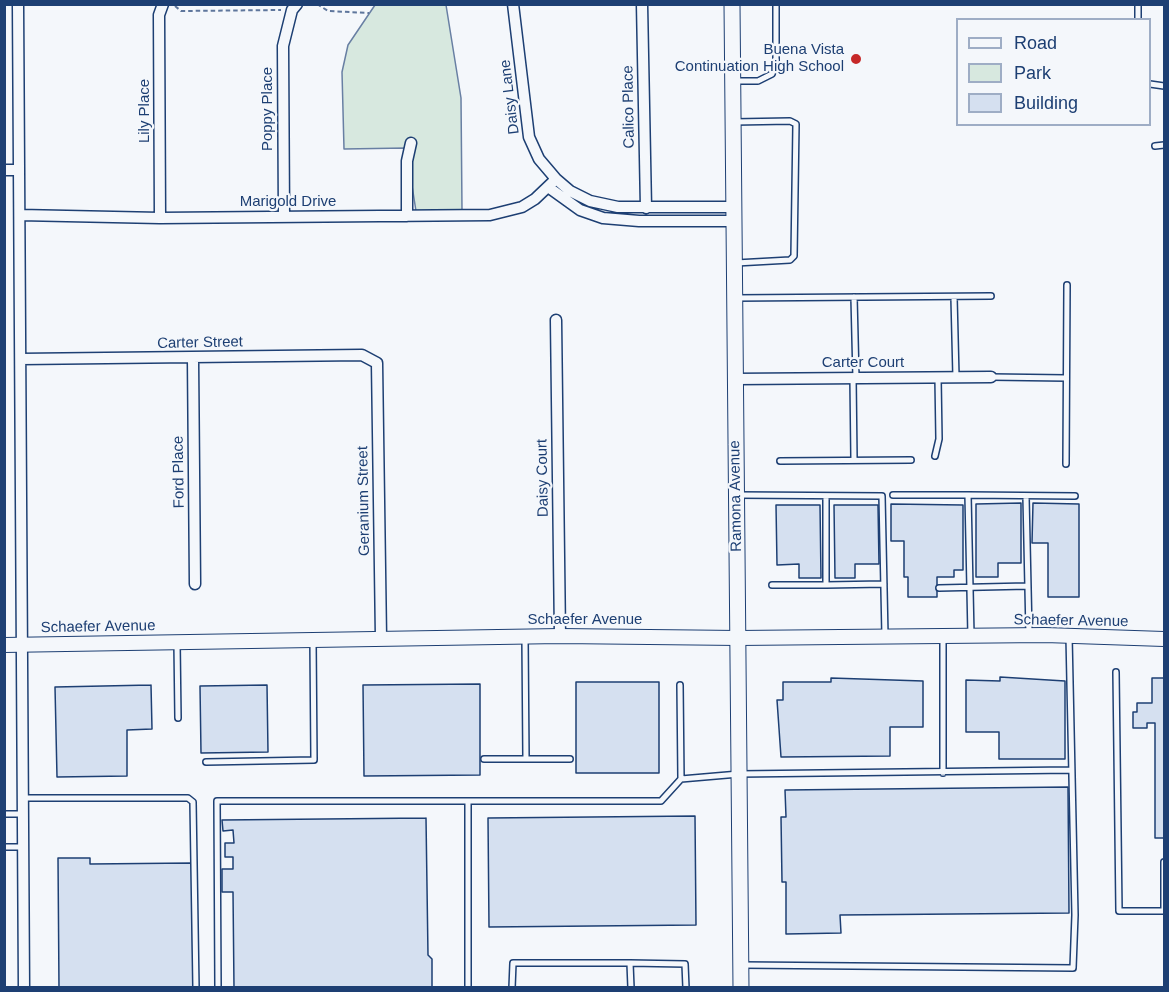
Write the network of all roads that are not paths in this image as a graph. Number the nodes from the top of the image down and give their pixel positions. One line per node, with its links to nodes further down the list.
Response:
1 (18, 4): 14 (street)
2 (163, 4): 21 (street, Lily Place)
3 (297, 4): 20 (street, Poppy Place)
4 (513, 4): 15 (street, Daisy Lane)
5 (642, 4): 16 (street, Calico Place)
6 (732, 4): 8 (main road, Ramona Avenue)
7 (776, 4): 8 (lane)
8 (732, 81): 9 (main road, Ramona Avenue)
9 (733, 122): 17 (main road, Ramona Avenue); 22 (lane)
10 (411, 143): 19 (street)
11 (1155, 146): 12 (lane)
12 (1164, 146)
13 (4, 170): 14 (street)
14 (18, 170): 18 (street)
15 (552, 183): 16 (street); 17 (street); 19 (street, Marigold Drive)
16 (646, 208): 17 (street)
17 (734, 214): 22 (main road, Ramona Avenue)
18 (20, 215): 21 (street, Marigold Drive); 29 (street)
19 (407, 216): 20 (street, Marigold Drive)
20 (284, 217): 21 (street, Marigold Drive)
21 (160, 218)
22 (734, 263): 27 (main road, Ramona Avenue)
23 (1067, 285): 36 (lane)
24 (854, 297): 25 (lane); 27 (lane); 34 (lane)
25 (954, 297): 26 (lane); 32 (lane)
26 (991, 297)
27 (734, 298): 37 (main road, Ramona Avenue)
28 (556, 320): 58 (street, Daisy Court)
29 (21, 359): 30 (street, Carter Street); 69 (street)
30 (193, 359): 31 (street, Carter Street); 49 (street, Ford Place)
31 (377, 363): 63 (street, Geranium Street)
32 (956, 377): 33 (street, Carter Court); 35 (street, Carter Court)
33 (992, 377): 36 (lane)
34 (855, 378): 35 (street, Carter Court); 37 (street, Carter Court); 39 (lane)
35 (938, 378): 38 (lane)
36 (1066, 378): 42 (lane)
37 (735, 379): 43 (main road, Ramona Avenue)
38 (935, 456)
39 (854, 459): 40 (lane); 41 (lane)
40 (780, 460)
41 (910, 460)
42 (1066, 464)
43 (736, 495): 46 (lane); 64 (main road, Ramona Avenue)
44 (893, 495): 45 (lane)
45 (968, 495): 48 (lane); 54 (lane)
46 (826, 496): 50 (lane); 52 (lane)
47 (1075, 496): 48 (lane)
48 (1026, 497): 53 (lane)
49 (195, 584)
50 (884, 584): 52 (lane); 62 (lane)
51 (772, 585): 52 (lane)
52 (826, 585)
53 (1027, 586): 54 (lane); 56 (lane)
54 (969, 587): 55 (lane); 60 (lane)
55 (939, 588)
56 (1029, 635): 60 (street, Schaefer Avenue); 61 (street, Schaefer Avenue)
57 (525, 636): 58 (street, Schaefer Avenue); 63 (street, Schaefer Avenue); 74 (lane)
58 (560, 636): 64 (street, Schaefer Avenue)
59 (944, 636): 60 (street, Schaefer Avenue); 62 (street, Schaefer Avenue); 78 (lane)
60 (971, 636)
61 (1069, 636): 66 (street, Schaefer Avenue); 77 (lane)
62 (885, 637): 64 (street, Schaefer Avenue)
63 (381, 638): 65 (street, Schaefer Avenue)
64 (738, 638): 79 (main road, Ramona Avenue)
65 (313, 639): 67 (street, Schaefer Avenue); 76 (lane)
66 (1164, 639)
67 (177, 642): 69 (street, Schaefer Avenue); 72 (lane)
68 (4, 645): 69 (street, Schaefer Avenue)
69 (21, 645): 81 (street)
70 (1116, 672): 88 (lane)
71 (680, 685): 80 (lane)
72 (178, 718)
73 (484, 759): 74 (lane)
74 (526, 759): 75 (lane)
75 (570, 759)
76 (206, 762)
77 (1071, 771): 78 (lane); 90 (lane)
78 (943, 773): 79 (lane)
79 (739, 774): 80 (lane); 90 (main road, Ramona Avenue)
80 (681, 779): 82 (lane)
81 (22, 798): 84 (street); 92 (lane)
82 (468, 801): 93 (lane); 94 (lane)
83 (4, 814): 84 (lane)
84 (22, 814): 86 (street)
85 (4, 847): 86 (lane)
86 (22, 847): 91 (street)
87 (1164, 862): 88 (lane)
88 (1164, 911)
89 (630, 963): 95 (lane); 96 (lane); 97 (lane)
90 (741, 964): 98 (main road, Ramona Avenue)
91 (24, 987)
92 (196, 987)
93 (218, 987)
94 (468, 987)
95 (512, 987)
96 (631, 987)
97 (686, 987)
98 (741, 987)

